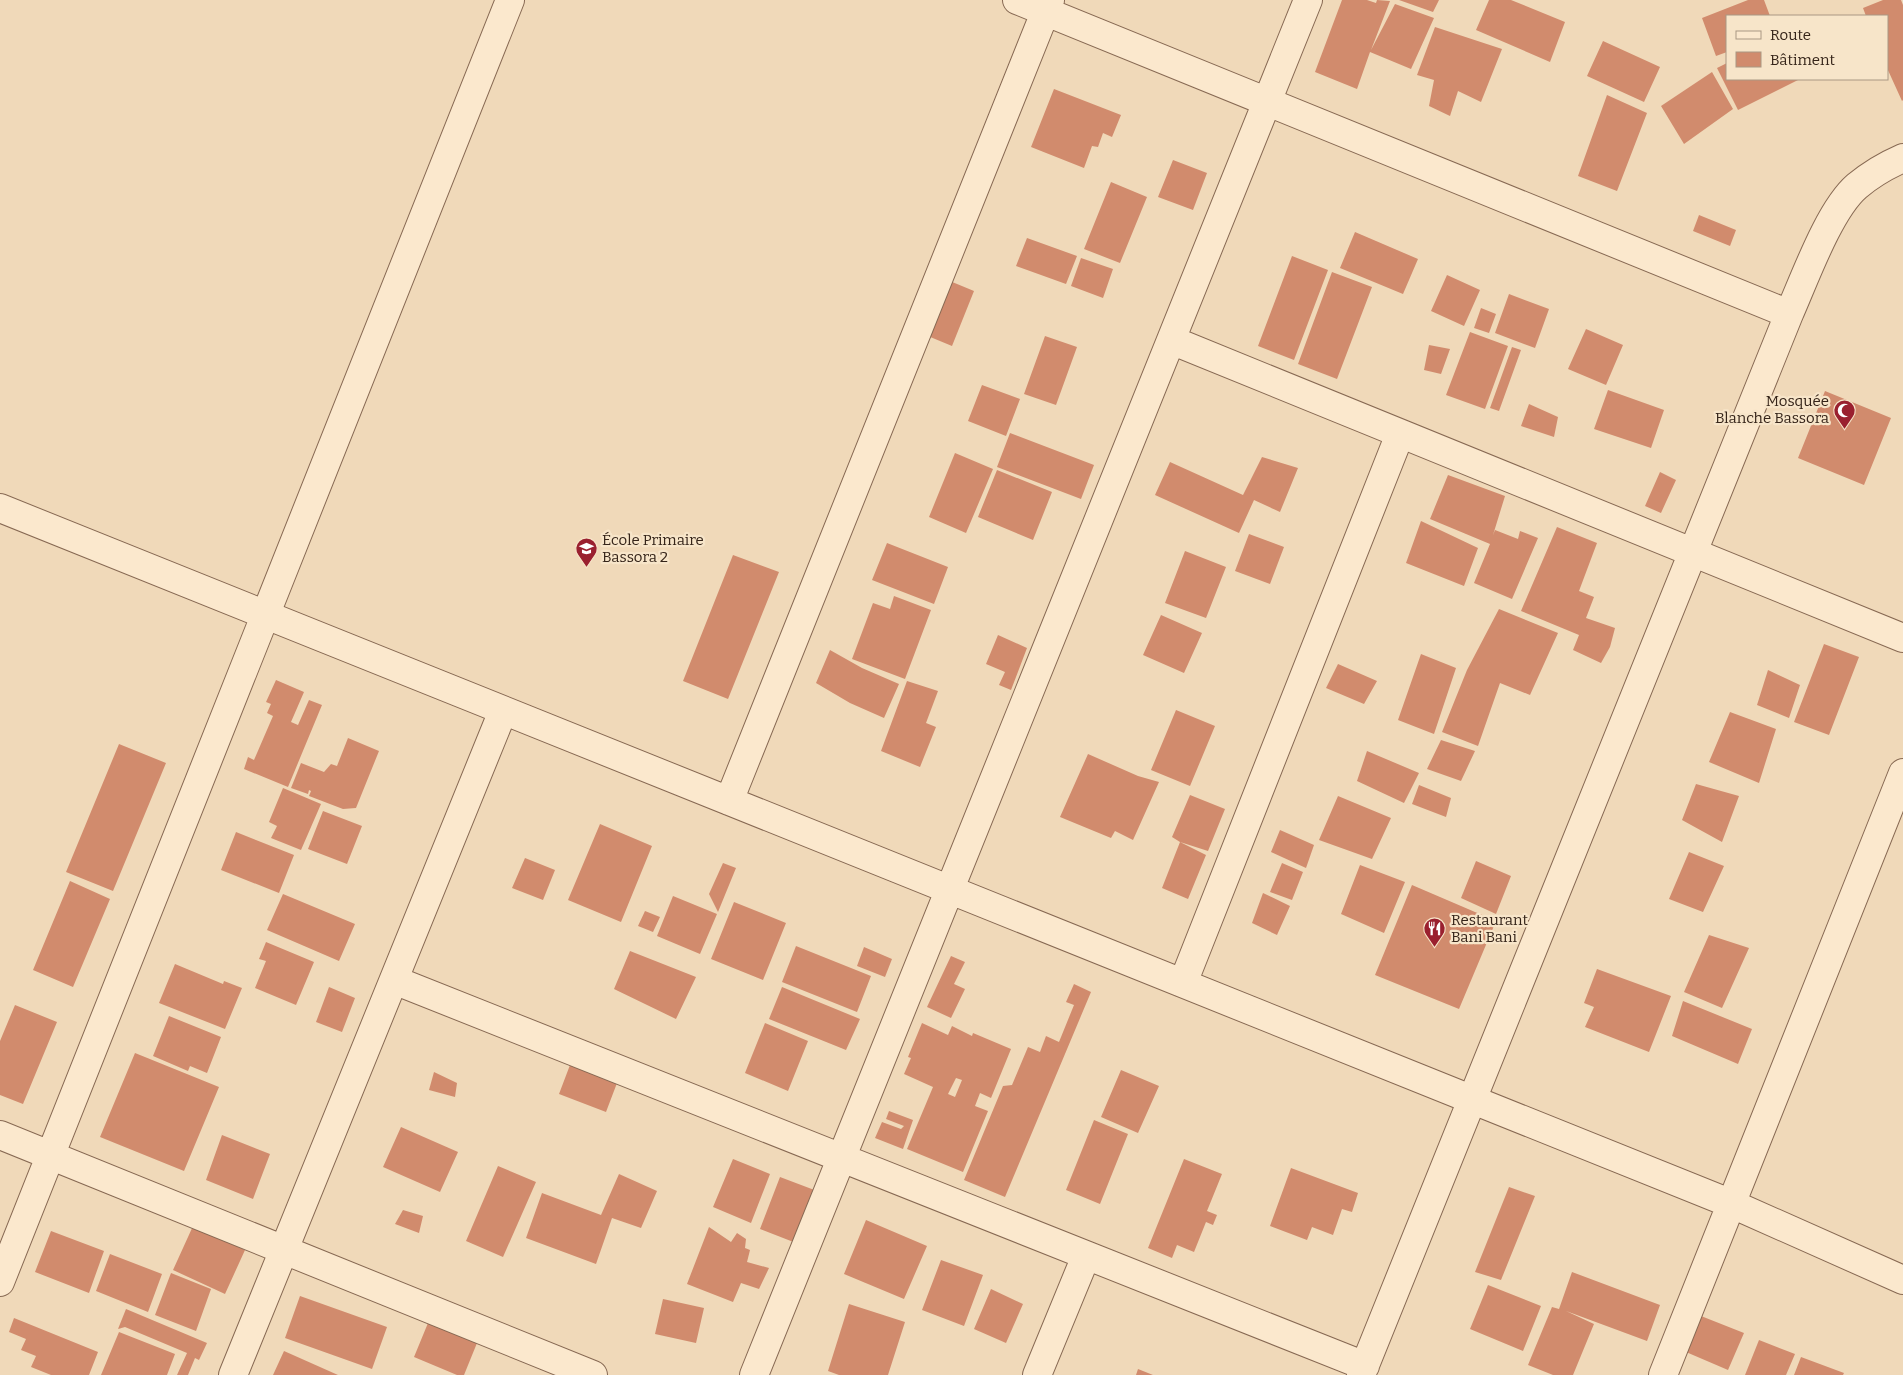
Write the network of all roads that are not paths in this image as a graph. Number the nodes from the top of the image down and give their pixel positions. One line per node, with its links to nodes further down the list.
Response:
1 (510, 0): 12 (street)
2 (1017, 0): 4 (street)
3 (1308, 0): 5 (street)
4 (1047, 6): 5 (street); 16 (street)
5 (1267, 102): 7 (street); 8 (street)
6 (1903, 158): 7 (street)
7 (1789, 314): 11 (street)
8 (1171, 340): 9 (street); 17 (street)
9 (1400, 434): 11 (street); 19 (street)
10 (0, 508): 12 (street)
11 (1693, 552): 13 (street); 20 (street)
12 (265, 615): 14 (street); 22 (street)
13 (1903, 638)
14 (503, 711): 16 (street); 18 (street)
15 (1903, 773): 24 (street)
16 (729, 801): 17 (street)
17 (950, 890): 19 (street); 23 (street)
18 (394, 980): 23 (street); 25 (street)
19 (1182, 983): 20 (street)
20 (1472, 1100): 24 (street); 29 (street)
21 (0, 1134): 22 (street)
22 (50, 1154): 25 (street); 28 (street)
23 (841, 1158): 26 (street); 32 (street)
24 (1732, 1204): 27 (street); 34 (street)
25 (284, 1250): 30 (street); 31 (street)
26 (1086, 1256): 29 (street); 33 (street)
27 (1903, 1280)
28 (0, 1282)
29 (1363, 1371)
30 (233, 1375)
31 (593, 1375)
32 (754, 1375)
33 (1037, 1375)
34 (1663, 1375)

